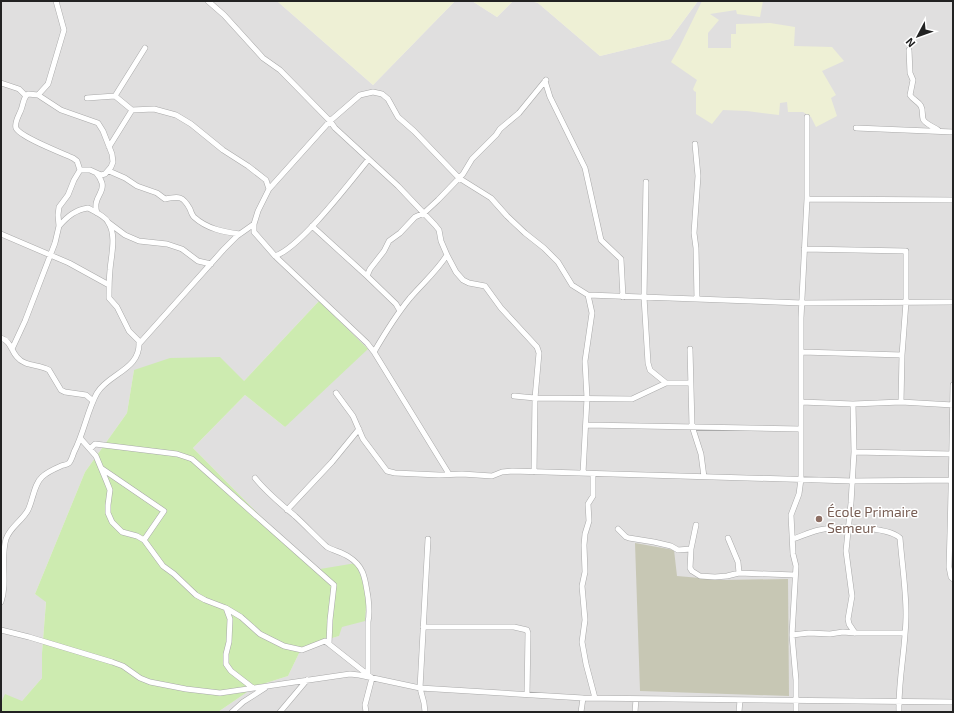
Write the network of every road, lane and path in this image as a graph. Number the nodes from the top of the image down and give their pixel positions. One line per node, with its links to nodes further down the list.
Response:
1 (56, 1): 6 (street)
2 (208, 1): 12 (street)
3 (145, 48): 8 (street)
4 (909, 50): 14 (street)
5 (1, 83): 7 (street)
6 (38, 95): 7 (street); 17 (street)
7 (26, 96): 19 (street)
8 (115, 96): 9 (street); 10 (street)
9 (87, 98)
10 (132, 110): 17 (street); 24 (street)
11 (808, 116): 25 (street)
12 (330, 121): 18 (street); 22 (street); 24 (street)
13 (856, 128): 14 (street)
14 (939, 131): 15 (street)
15 (953, 132)
16 (695, 144): 45 (street)
17 (109, 147): 20 (street)
18 (368, 160): 28 (street); 32 (street)
19 (80, 170): 21 (street); 31 (street)
20 (108, 171): 21 (street); 34 (street)
21 (97, 174): 27 (street)
22 (458, 178): 28 (street); 42 (street); 43 (street)
23 (646, 182): 44 (street)
24 (269, 189): 30 (street)
25 (807, 199): 26 (street); 35 (street)
26 (953, 200)
27 (97, 213): 29 (street); 31 (street)
28 (424, 213): 37 (street); 40 (street)
29 (109, 223): 39 (street); 41 (street)
30 (254, 224): 34 (street); 38 (street)
31 (59, 226): 36 (street)
32 (312, 226): 38 (street); 40 (street)
33 (1, 234): 36 (street)
34 (240, 234): 39 (street)
35 (804, 249): 46 (street); 48 (street)
36 (50, 255): 41 (street); 52 (street)
37 (447, 255): 49 (street); 62 (street)
38 (275, 256): 54 (street)
39 (211, 264): 51 (street)
40 (367, 276): 49 (street)
41 (110, 284): 51 (street)
42 (588, 295): 43 (street); 63 (street)
43 (624, 297): 44 (street)
44 (644, 297): 45 (street); 57 (street)
45 (697, 299): 48 (street)
46 (906, 302): 47 (street); 48 (street); 56 (street)
47 (953, 302)
48 (802, 303): 55 (street)
49 (400, 311): 54 (street)
50 (1, 338): 52 (street)
51 (139, 344): 64 (street)
52 (12, 349): 64 (street)
53 (690, 349): 58 (street)
54 (374, 352): 81 (street)
55 (802, 352): 56 (street); 65 (street)
56 (902, 355): 66 (street)
57 (666, 383): 58 (street); 63 (street)
58 (690, 383): 71 (street)
59 (953, 385): 67 (street)
60 (336, 393): 72 (street)
61 (514, 396): 62 (street)
62 (535, 398): 63 (street); 79 (street)
63 (587, 398): 70 (street)
64 (93, 401): 74 (street)
65 (801, 402): 68 (street); 73 (street)
66 (901, 402): 68 (street); 69 (street)
67 (953, 402): 69 (street)
68 (853, 404): 76 (street)
69 (953, 405): 77 (street)
70 (586, 425): 71 (street); 80 (street)
71 (692, 426): 73 (street); 83 (street)
72 (358, 429): 81 (street); 88 (street)
73 (800, 429): 85 (street)
74 (81, 439): 75 (street); 100 (street)
75 (90, 449): 78 (street); 107 (street)
76 (854, 452): 77 (street); 87 (street)
77 (951, 454): 86 (street)
78 (101, 468): 95 (street); 95 (street)
79 (534, 472): 80 (street); 81 (street)
80 (584, 473): 82 (street)
81 (449, 474)
82 (593, 474): 83 (street); 115 (street)
83 (704, 477): 85 (street)
84 (255, 478): 88 (street)
85 (801, 479): 87 (street); 94 (street)
86 (953, 480): 87 (street); 99 (street)
87 (852, 481): 90 (street)
88 (286, 510): 108 (street)
89 (696, 525): 96 (street)
90 (848, 528): 94 (street); 104 (street); 105 (street)
91 (618, 529): 96 (street)
92 (728, 538): 97 (street)
93 (428, 539): 102 (street)
94 (793, 539): 98 (street)
95 (144, 540): 101 (street)
96 (691, 549): 97 (street)
97 (739, 573): 98 (street)
98 (795, 575): 106 (street)
99 (953, 579)
100 (1, 602)
101 (226, 608): 107 (street); 111 (street)
102 (423, 627): 112 (street); 113 (street)
103 (1, 630): 111 (street)
104 (855, 633): 105 (street); 106 (street)
105 (905, 633): 119 (street)
106 (792, 635): 118 (street)
107 (329, 644): 108 (street)
108 (370, 676): 109 (street); 112 (street); 123 (street)
109 (307, 680): 110 (street); 122 (street)
110 (267, 687): 111 (street); 121 (street)
111 (253, 688)
112 (420, 688): 113 (street); 124 (street)
113 (527, 694): 114 (street)
114 (583, 698): 115 (street); 125 (street)
115 (595, 698): 116 (street)
116 (636, 699): 117 (street); 126 (street)
117 (740, 700): 118 (street); 127 (street)
118 (796, 701): 119 (street); 128 (street)
119 (899, 702): 120 (street); 129 (street)
120 (953, 702)
121 (232, 712)
122 (280, 712)
123 (366, 712)
124 (425, 712)
125 (581, 712)
126 (635, 712)
127 (739, 712)
128 (796, 712)
129 (899, 712)

